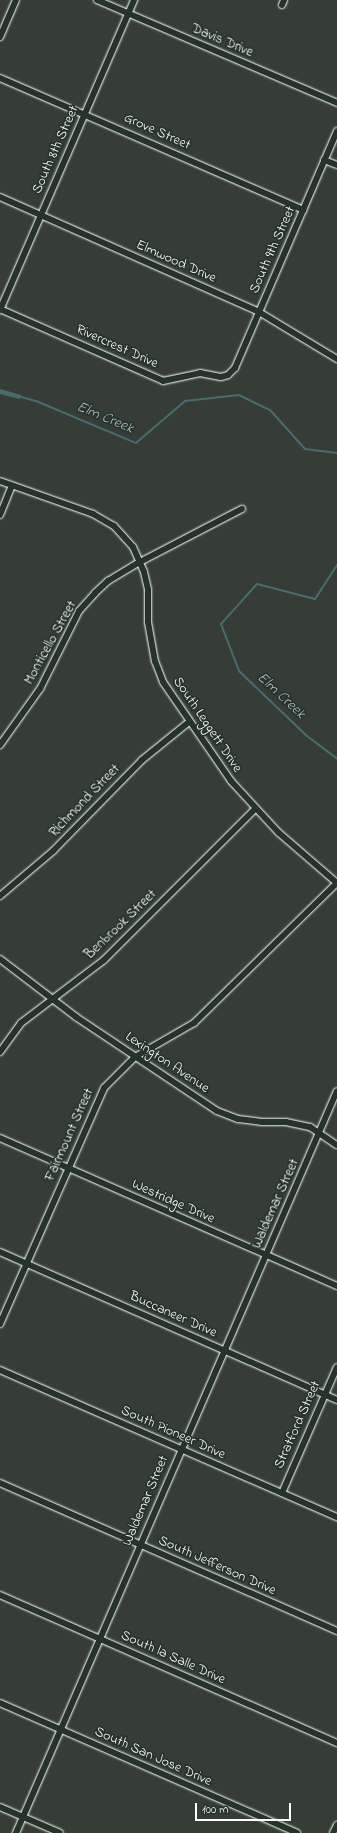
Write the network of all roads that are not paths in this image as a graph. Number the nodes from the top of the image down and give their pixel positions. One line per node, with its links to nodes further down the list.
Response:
1 (16, 0): 5 (street)
2 (97, 0): 4 (street, Davis Drive)
3 (134, 0): 4 (street, South 8th Street)
4 (128, 14): 7 (street, Davis Drive); 8 (street, South 8th Street)
5 (0, 37)
6 (0, 78): 8 (street, Grove Street)
7 (337, 103)
8 (85, 114): 13 (street, Grove Street); 14 (street, South 8th Street)
9 (337, 131): 10 (street, South 9th Street)
10 (324, 160): 11 (street); 13 (street, South 9th Street)
11 (337, 165)
12 (0, 197): 14 (street, Elmwood Drive)
13 (304, 210): 16 (street, South 9th Street)
14 (41, 215): 15 (street, South 8th Street); 16 (street, Elmwood Drive)
15 (0, 309): 18 (street, Rivercrest Drive)
16 (259, 312): 17 (street, Elmwood Drive); 18 (street, South 9th Street)
17 (337, 359)
18 (228, 375)
19 (0, 481): 20 (street, South Leggett Drive)
20 (12, 486): 22 (street); 23 (street, South Leggett Drive)
21 (242, 509): 23 (street, Monticello Street)
22 (0, 514)
23 (140, 562): 24 (street, South Leggett Drive); 25 (street, Monticello Street)
24 (189, 722): 26 (street, South Leggett Drive); 28 (street, Richmond Street)
25 (0, 745)
26 (255, 809): 27 (street, South Leggett Drive); 30 (street, Benbrook Street)
27 (337, 883): 32 (street, Fairmount Street)
28 (0, 896)
29 (0, 959): 30 (street, Lexington Avenue)
30 (52, 999): 31 (street, Benbrook Street); 32 (street, Lexington Avenue)
31 (0, 1052)
32 (135, 1057): 34 (street, Lexington Avenue); 37 (street, Fairmount Street)
33 (337, 1091): 34 (street, Waldemar Street)
34 (321, 1132): 36 (street, Lexington Avenue); 39 (street, Waldemar Street)
35 (0, 1138): 37 (street, Westridge Drive)
36 (337, 1145)
37 (68, 1169): 39 (street, Westridge Drive); 40 (street, Fairmount Street)
38 (0, 1252): 40 (street, Buccaneer Drive)
39 (266, 1256): 41 (street, Westridge Drive); 43 (street, Waldemar Street)
40 (26, 1264): 42 (street, Fairmount Street); 43 (street, Buccaneer Drive)
41 (337, 1286)
42 (0, 1324)
43 (226, 1350): 46 (street, Buccaneer Drive); 48 (street, Waldemar Street)
44 (337, 1367): 46 (street, Stratford Street)
45 (0, 1370): 48 (street, South Pioneer Drive)
46 (325, 1395): 47 (street, Buccaneer Drive); 50 (street, Stratford Street)
47 (337, 1400)
48 (182, 1450): 50 (street, South Pioneer Drive); 52 (street, Waldemar Street)
49 (0, 1483): 52 (street, South Jefferson Drive)
50 (282, 1493): 51 (street, South Pioneer Drive)
51 (337, 1518)
52 (141, 1545): 54 (street, South Jefferson Drive); 55 (street, Waldemar Street)
53 (0, 1595): 55 (street, South la Salle Drive)
54 (337, 1631)
55 (101, 1639): 57 (street, Waldemar Street); 58 (street, South la Salle Drive)
56 (0, 1703): 57 (street, South San Jose Drive)
57 (60, 1729): 60 (street, Waldemar Street); 64 (street, South San Jose Drive)
58 (337, 1743)
59 (0, 1807): 60 (street)
60 (23, 1817): 62 (street, Waldemar Street); 63 (street)
61 (337, 1824): 65 (street)
62 (16, 1833)
63 (60, 1833)
64 (297, 1833)
65 (333, 1833)

